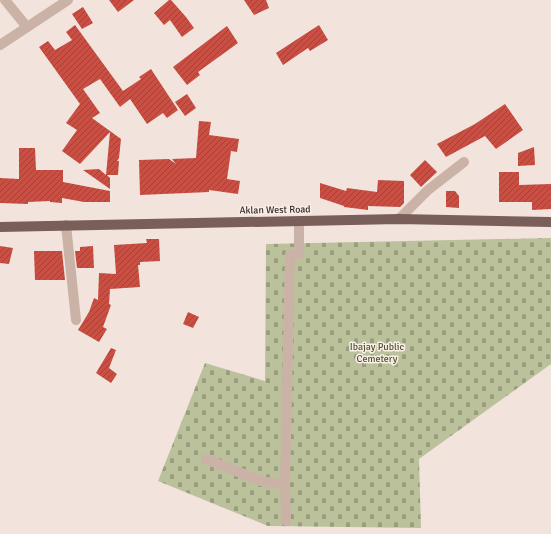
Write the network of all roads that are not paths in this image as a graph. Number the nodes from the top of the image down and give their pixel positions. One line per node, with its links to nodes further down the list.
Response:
1 (5, 0): 3 (street)
2 (68, 0): 3 (street)
3 (27, 27): 4 (street)
4 (0, 46)
5 (464, 162): 6 (street)
6 (399, 220): 7 (main road, Aklan West Road); 8 (main road, Aklan West Road)
7 (299, 221): 9 (main road, Aklan West Road); 13 (street)
8 (551, 222)
9 (66, 225): 10 (main road, Aklan West Road); 11 (street)
10 (0, 227)
11 (76, 320)
12 (206, 459): 13 (street)
13 (285, 485): 14 (street)
14 (286, 520)

